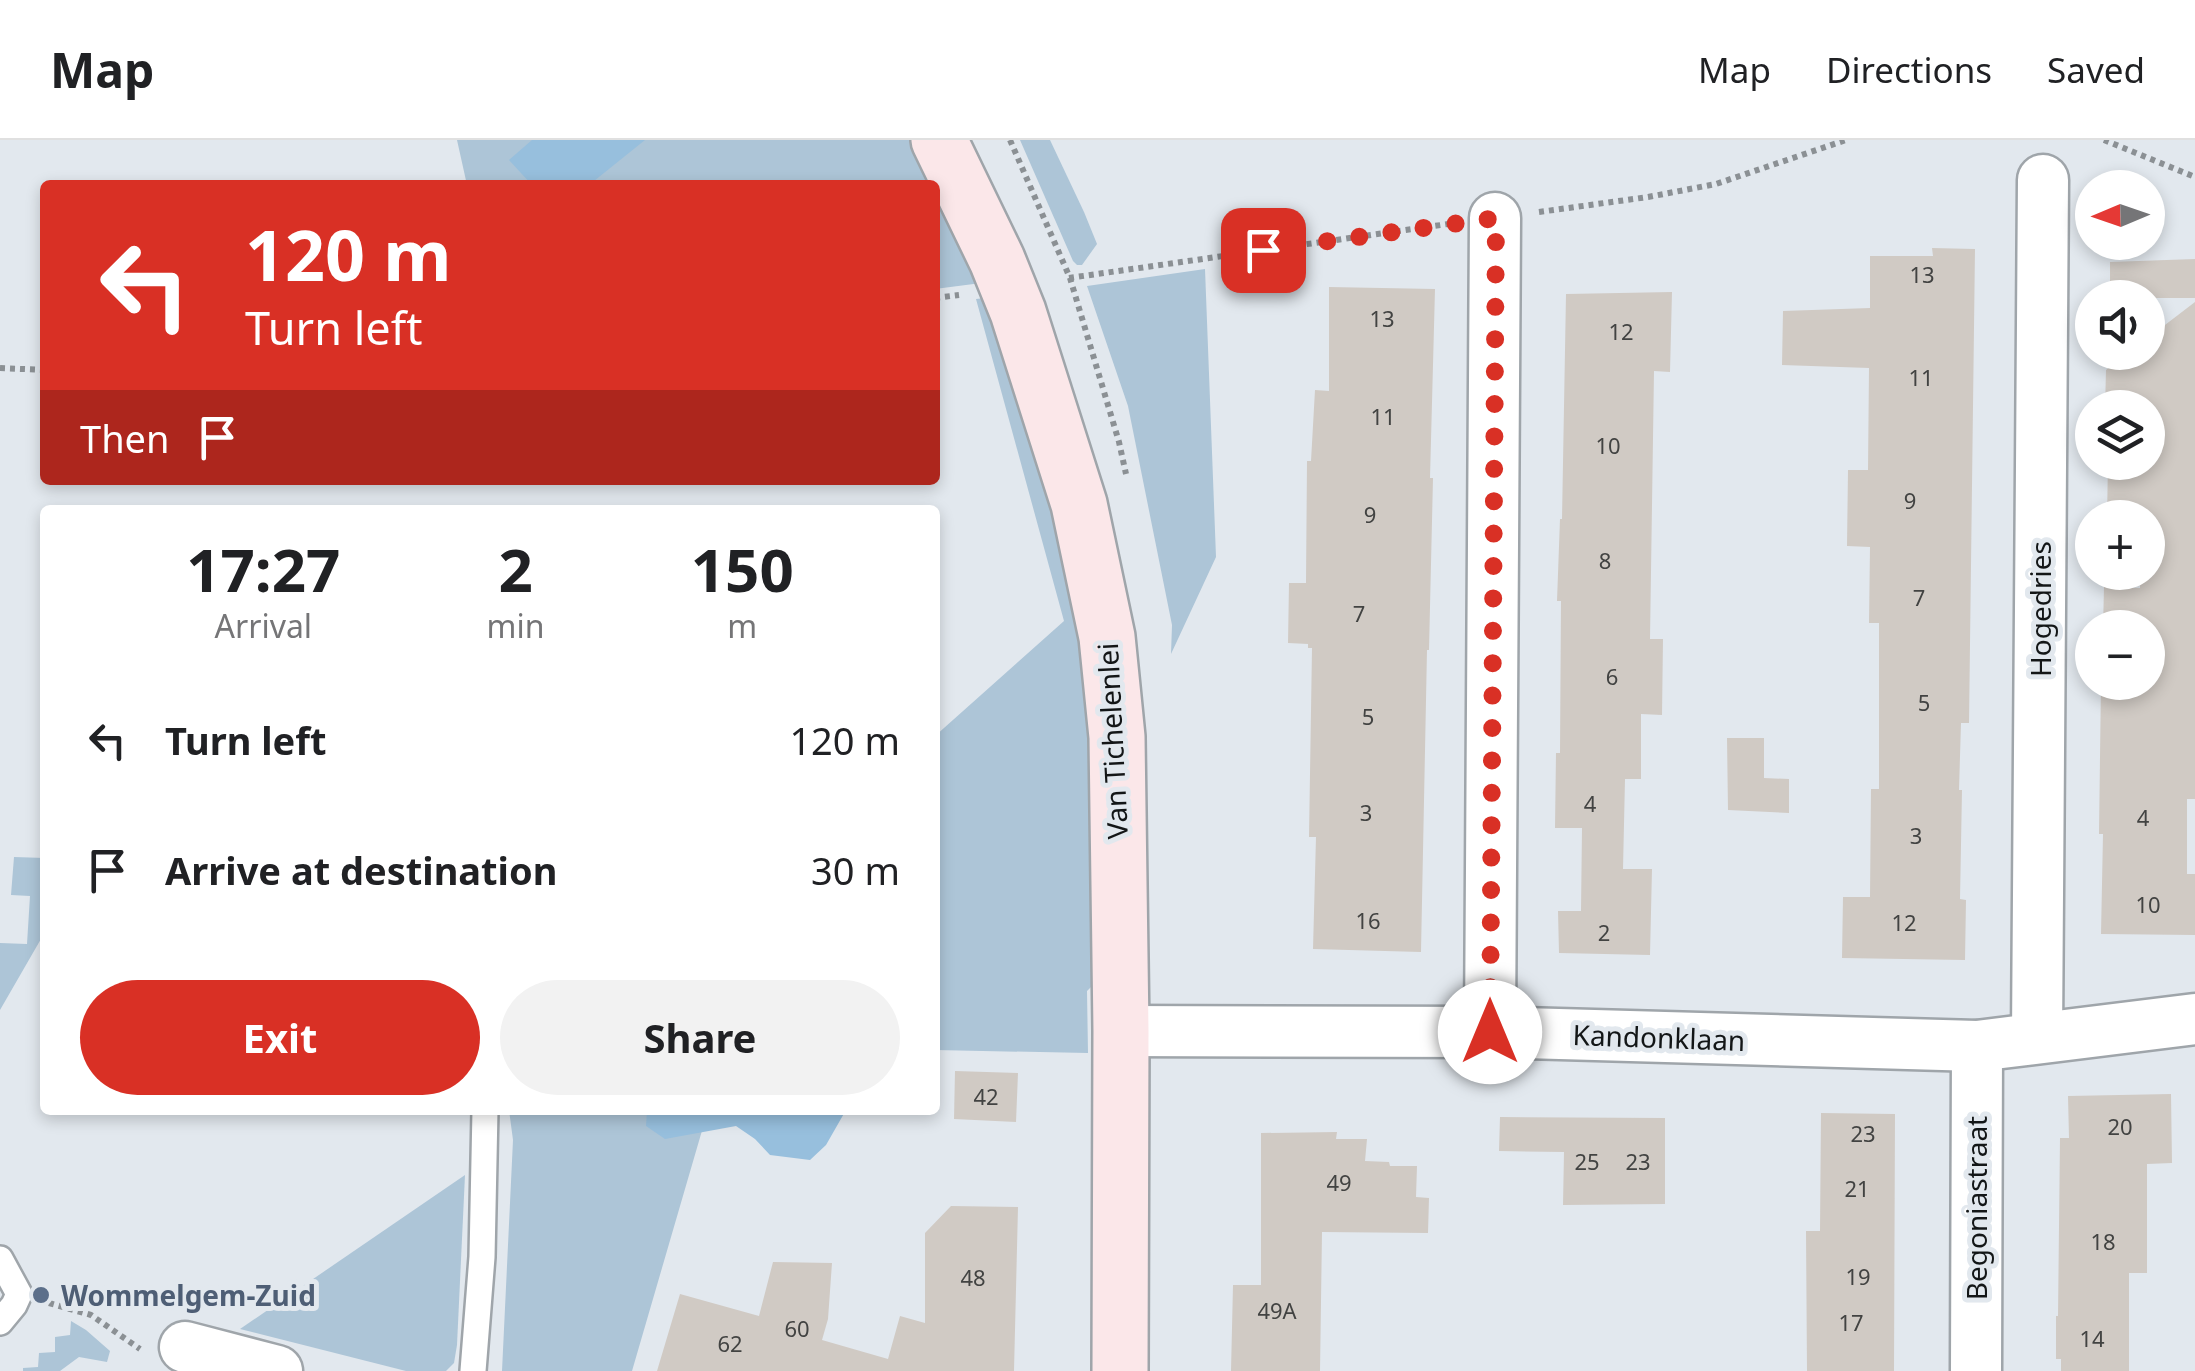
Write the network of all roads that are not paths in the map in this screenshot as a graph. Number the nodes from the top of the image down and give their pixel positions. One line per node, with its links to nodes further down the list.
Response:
1 (939, 140): 5 (street, Van Tichelenlei)
2 (2043, 180): 7 (street, Hogedries)
3 (1496, 218): 6 (street)
4 (2195, 1019): 7 (street, Kandonklaan)
5 (1121, 1031): 6 (street, Kandonklaan); 15 (street, Van Tichelenlei)
6 (1490, 1032): 8 (street, Kandonklaan)
7 (2037, 1038): 8 (street, Kandonklaan)
8 (1977, 1046): 16 (street, Begoniastraat)
9 (486, 1115): 14 (lane)
10 (0, 1259): 11 (lane)
11 (0, 1322)
12 (185, 1347): 13 (street)
13 (277, 1371)
14 (473, 1371)
15 (1120, 1371)
16 (1976, 1371)

